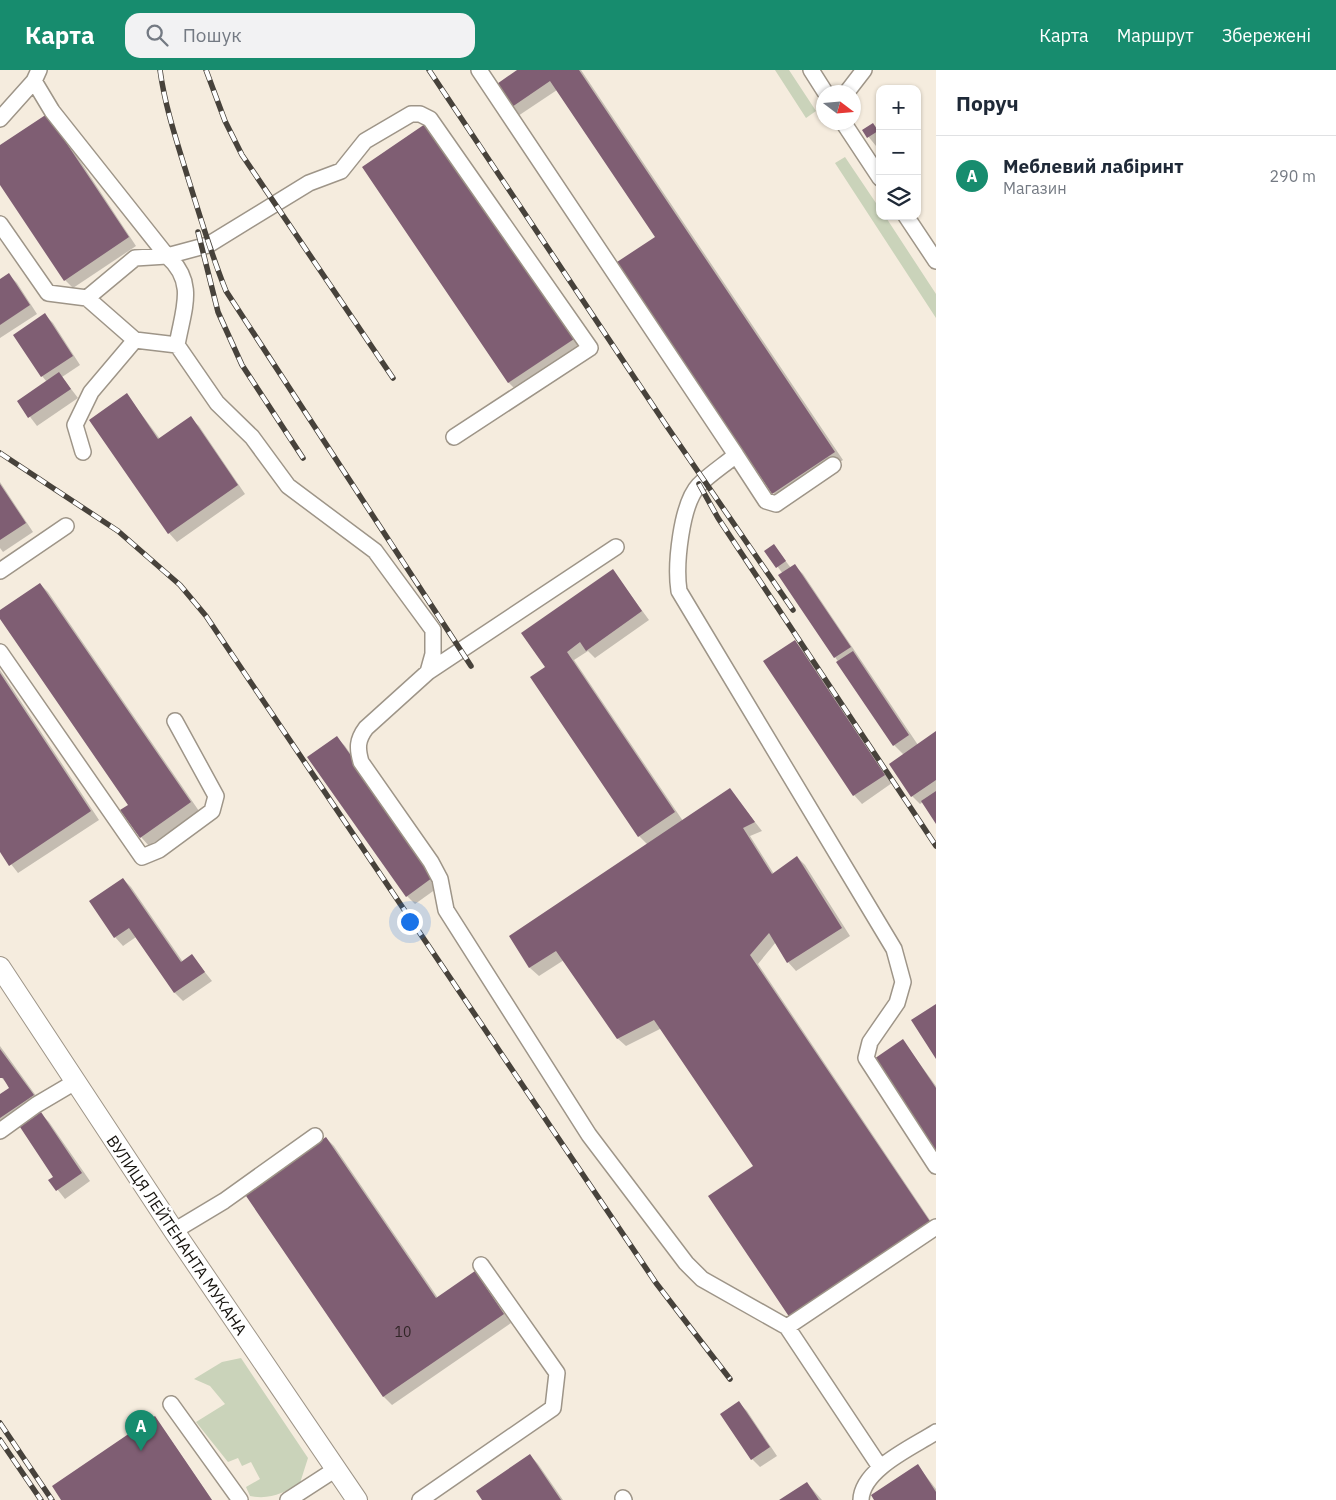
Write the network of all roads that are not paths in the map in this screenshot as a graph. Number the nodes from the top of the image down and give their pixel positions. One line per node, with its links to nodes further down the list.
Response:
1 (479, 70): 19 (lane)
2 (811, 70): 5 (lane)
3 (864, 70): 6 (lane)
4 (37, 76): 7 (lane); 12 (lane)
5 (820, 85)
6 (852, 85)
7 (0, 119)
8 (848, 130): 9 (lane)
9 (878, 175)
10 (909, 220): 13 (lane)
11 (0, 224): 14 (lane)
12 (167, 256): 14 (lane); 16 (lane); 17 (lane)
13 (936, 261)
14 (87, 298): 15 (lane)
15 (135, 340): 16 (lane); 18 (lane)
16 (177, 345): 25 (lane)
17 (454, 437)
18 (83, 452)
19 (736, 455): 20 (lane); 31 (lane)
20 (833, 465)
21 (66, 526): 23 (lane)
22 (616, 547): 25 (lane)
23 (0, 572)
24 (0, 652): 26 (lane)
25 (428, 672): 35 (lane)
26 (174, 721)
27 (0, 967): 28 (main road, ВУЛИЦЯ ЛЕЙТЕНАНТА МУКАНА)
28 (76, 1082): 29 (lane); 33 (main road, ВУЛИЦЯ ЛЕЙТЕНАНТА МУКАНА)
29 (0, 1131)
30 (315, 1136): 33 (lane)
31 (936, 1166)
32 (936, 1227): 35 (lane)
33 (174, 1232): 39 (main road, ВУЛИЦЯ ЛЕЙТЕНАНТА МУКАНА)
34 (481, 1265): 43 (lane)
35 (787, 1327): 38 (lane)
36 (171, 1404): 40 (lane)
37 (936, 1432): 38 (lane)
38 (880, 1467): 44 (lane)
39 (336, 1469): 41 (lane); 42 (main road, ВУЛИЦЯ ЛЕЙТЕНАНТА МУКАНА)
40 (240, 1500)
41 (288, 1500)
42 (357, 1500)
43 (420, 1500)
44 (861, 1500)

